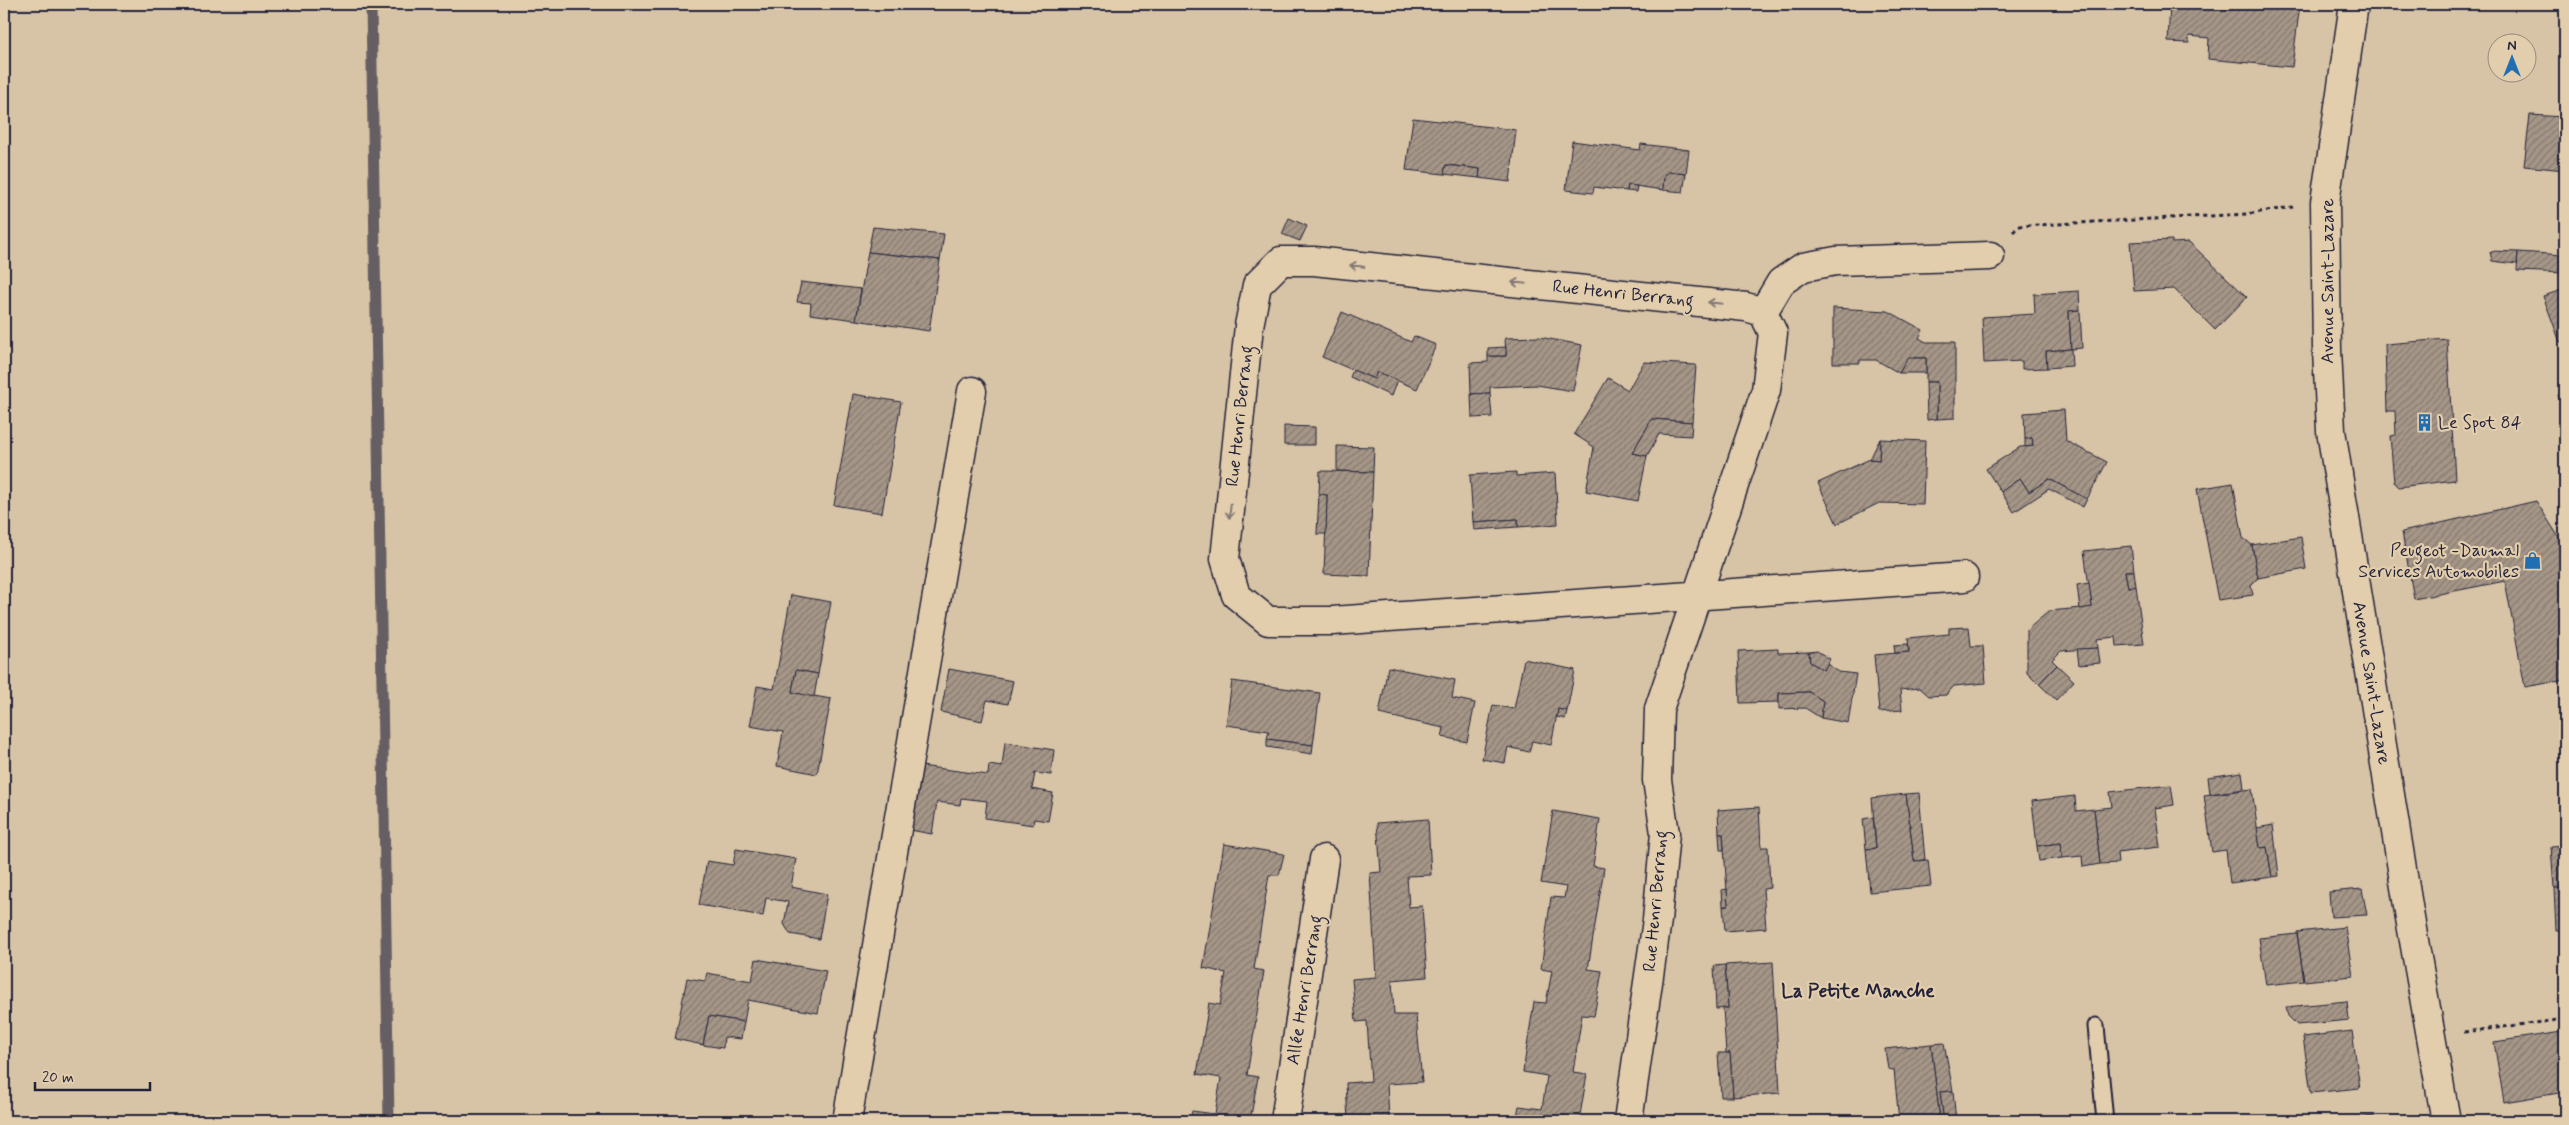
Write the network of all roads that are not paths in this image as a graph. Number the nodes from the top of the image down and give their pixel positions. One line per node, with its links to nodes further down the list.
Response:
1 (2354, 4): 13 (street, Avenue Saint-Lazare)
2 (1990, 256): 3 (street)
3 (1763, 312): 6 (street, Rue Henri Berrang); 6 (street, Rue Henri Berrang, one-way to 6)
4 (972, 391): 9 (street)
5 (1964, 577): 6 (street, Rue Henri Berrang)
6 (1696, 597): 11 (street, Rue Henri Berrang)
7 (1324, 859): 10 (street, Allée Henri Berrang)
8 (2096, 1026): 12 (lane)
9 (847, 1121)
10 (1285, 1121)
11 (1628, 1121)
12 (2105, 1121)
13 (2446, 1121)

